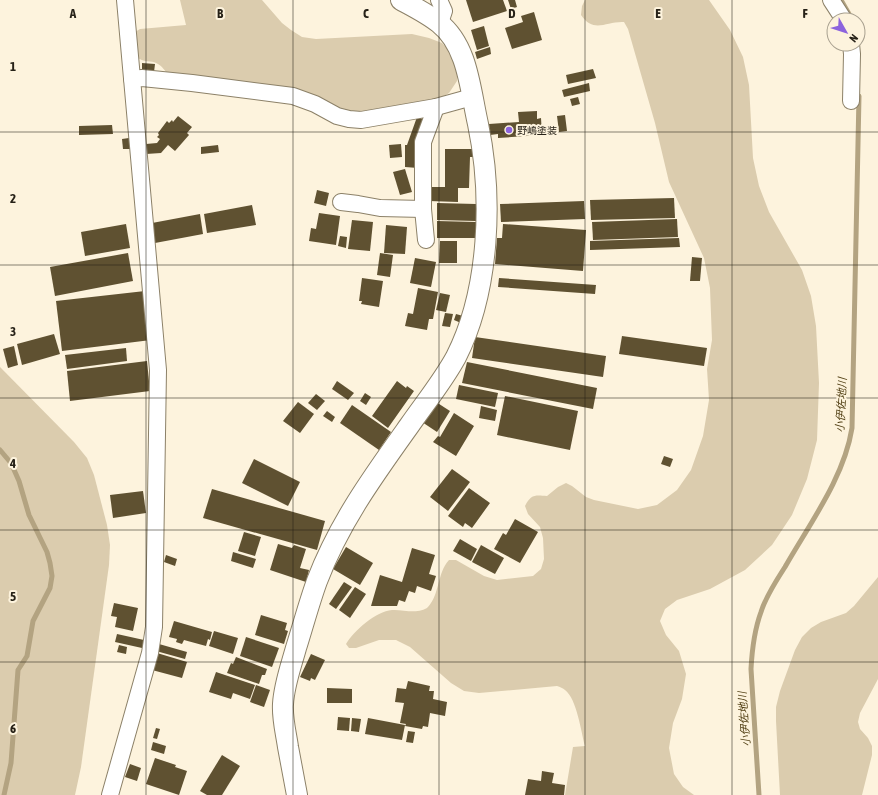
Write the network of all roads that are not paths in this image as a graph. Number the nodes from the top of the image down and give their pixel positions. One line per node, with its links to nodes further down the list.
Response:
1 (125, 0): 8 (street)
2 (401, 0): 6 (street)
3 (439, 0): 6 (street)
4 (832, 0): 5 (street)
5 (839, 12)
6 (440, 23): 9 (street)
7 (852, 52): 10 (street)
8 (132, 79): 11 (street); 15 (street)
9 (472, 97): 11 (street); 16 (street)
10 (851, 101)
11 (436, 106): 13 (street)
12 (342, 202): 13 (street)
13 (423, 209): 14 (street)
14 (426, 240)
15 (110, 795)
16 (297, 795)

